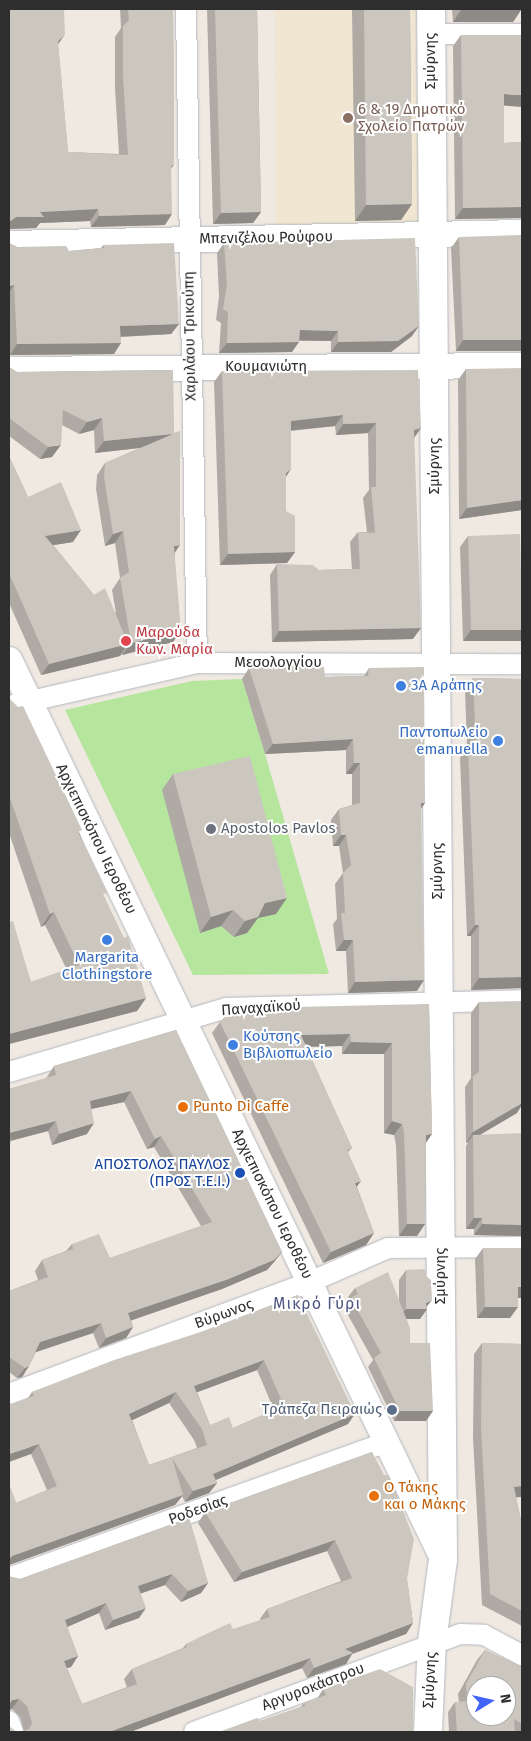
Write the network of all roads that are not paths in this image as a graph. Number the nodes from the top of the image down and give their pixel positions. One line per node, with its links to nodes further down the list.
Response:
1 (186, 9): 6 (street, Χαριλάου Τρικούπη)
2 (431, 22): 3 (street); 5 (main road, Σμύρνης)
3 (522, 34)
4 (522, 232): 5 (street, Μπενιζέλου Ρούφου)
5 (433, 234): 6 (street, Μπενιζέλου Ρούφου); 9 (main road, Σμύρνης)
6 (188, 239): 7 (street, Μπενιζέλου Ρούφου); 10 (street, Χαριλάου Τρικούπη)
7 (9, 243)
8 (522, 365): 9 (street, Κουμανιώτη)
9 (434, 366): 10 (street, Κουμανιώτη); 14 (main road, Σμύρνης)
10 (190, 368): 11 (street, Κουμανιώτη); 13 (street, Χαριλάου Τρικούπη)
11 (9, 369)
12 (9, 659): 16 (street, Αρχιεπισκόπου Ιεροθέου)
13 (196, 663): 14 (street, Μεσολογγίου); 16 (street, Μεσολογγίου)
14 (436, 663): 15 (street, Μεσολογγίου); 18 (main road, Σμύρνης)
15 (522, 664)
16 (19, 703): 19 (street, Αρχιεπισκόπου Ιεροθέου)
17 (522, 1000): 18 (street, Παναχαϊκού)
18 (439, 1002): 19 (street, Παναχαϊκού); 21 (main road, Σμύρνης)
19 (184, 1020): 20 (street, Παναχαϊκού); 23 (street, Αρχιεπισκόπου Ιεροθέου)
20 (9, 1072)
21 (441, 1247): 22 (street, Βύρωνος); 23 (street, Βύρωνος); 26 (main road, Σμύρνης)
22 (522, 1248)
23 (310, 1282): 24 (street, Βύρωνος); 25 (street, Αρχιεπισκόπου Ιεροθέου)
24 (9, 1394)
25 (387, 1442): 26 (street, Αρχιεπισκόπου Ιεροθέου); 27 (street, Ροδεσίας)
26 (444, 1560): 28 (main road, Σμύρνης)
27 (9, 1578)
28 (432, 1642): 29 (street, Αργυροκάστρου); 32 (street, Αργυροκάστρου); 33 (main road, Σμύρνης)
29 (522, 1655)
30 (9, 1721): 31 (street)
31 (13, 1732)
32 (194, 1732)
33 (428, 1732)

